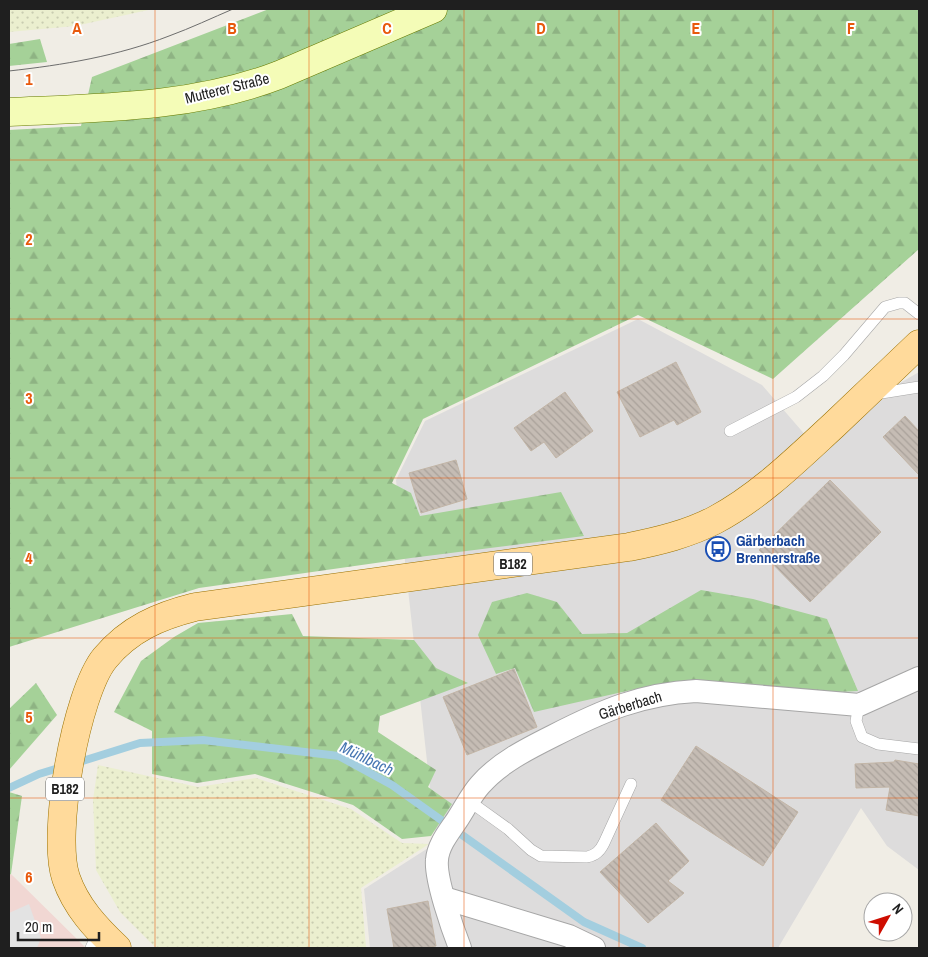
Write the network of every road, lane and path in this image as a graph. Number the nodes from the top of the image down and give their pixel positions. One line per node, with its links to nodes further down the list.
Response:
1 (433, 9): 2 (main road, Mutterer Straße)
2 (9, 112)
3 (919, 314): 7 (lane)
4 (919, 344): 6 (main road, B182)
5 (919, 387): 6 (lane)
6 (866, 395): 14 (main road, B182)
7 (730, 431)
8 (919, 678): 9 (street, Gärberbach)
9 (859, 705): 10 (lane); 12 (street, Gärberbach)
10 (919, 749)
11 (632, 784): 12 (lane)
12 (464, 808): 13 (street, Gärberbach)
13 (444, 898): 15 (street, Gärberbach); 16 (street)
14 (102, 942)
15 (460, 948)
16 (594, 948)

